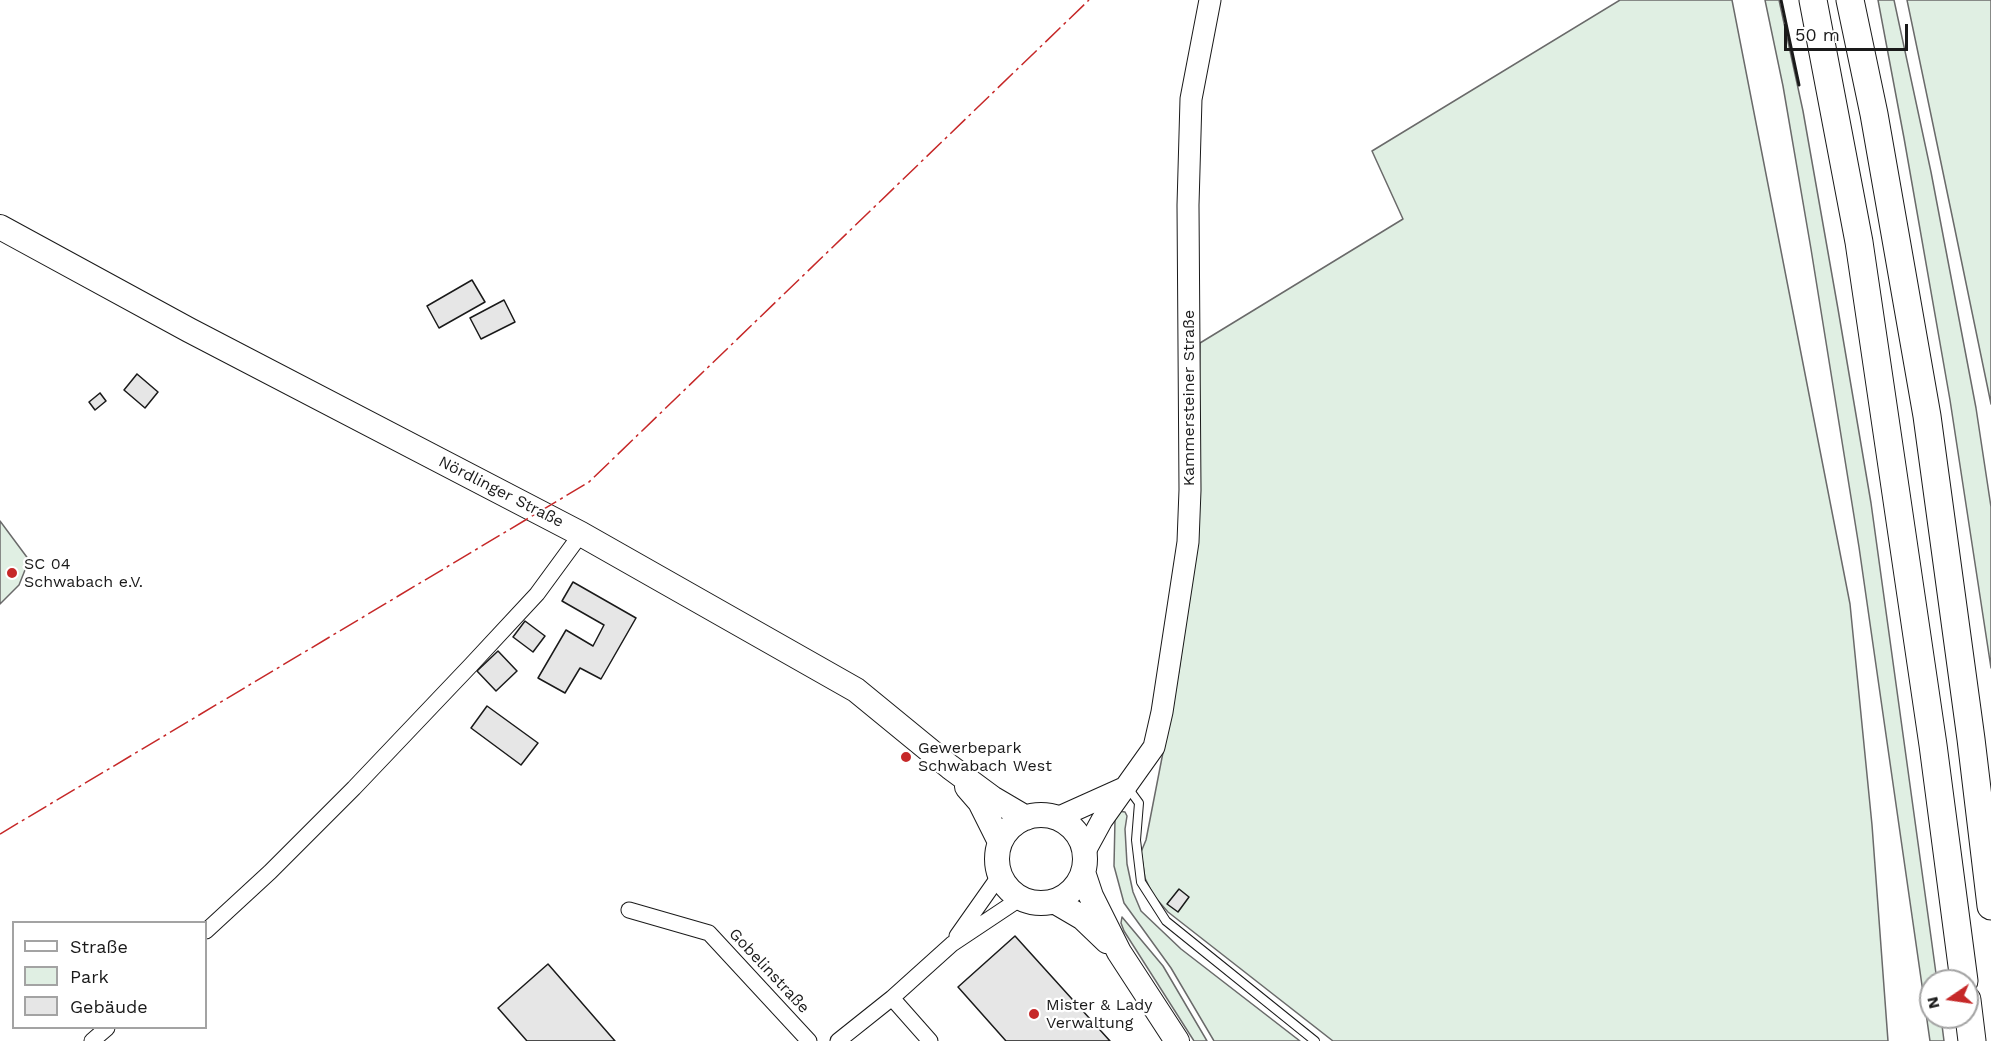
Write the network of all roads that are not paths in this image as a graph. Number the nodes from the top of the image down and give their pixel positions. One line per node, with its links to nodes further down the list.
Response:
1 (1210, 0): 7 (street, Kammersteiner Straße)
2 (1813, 0): 20 (highway)
3 (1850, 0): 15 (highway)
4 (0, 226): 5 (main road, Nördlinger Straße)
5 (581, 534): 6 (main road); 17 (street, Nördlinger Straße)
6 (950, 767): 8 (main road); 10 (main road)
7 (1127, 787): 9 (street); 11 (street, Kammersteiner Straße); 28 (lane)
8 (1026, 818): 9 (main road); 10 (main road)
9 (1057, 818): 11 (main road)
10 (1000, 842): 12 (main road)
11 (1084, 862): 14 (main road); 19 (main road)
12 (1000, 875): 13 (main road); 18 (street)
13 (1021, 898): 14 (main road); 18 (street)
14 (1054, 901): 19 (main road)
15 (1991, 906)
16 (629, 909): 24 (street, Gobelinstraße)
17 (207, 930)
18 (951, 944): 21 (street)
19 (1119, 952): 27 (main road)
20 (1962, 969)
21 (892, 998): 25 (street); 26 (street)
22 (106, 1029): 23 (street)
23 (92, 1041)
24 (809, 1041)
25 (838, 1041)
26 (930, 1041)
27 (1177, 1041)
28 (1316, 1041)

